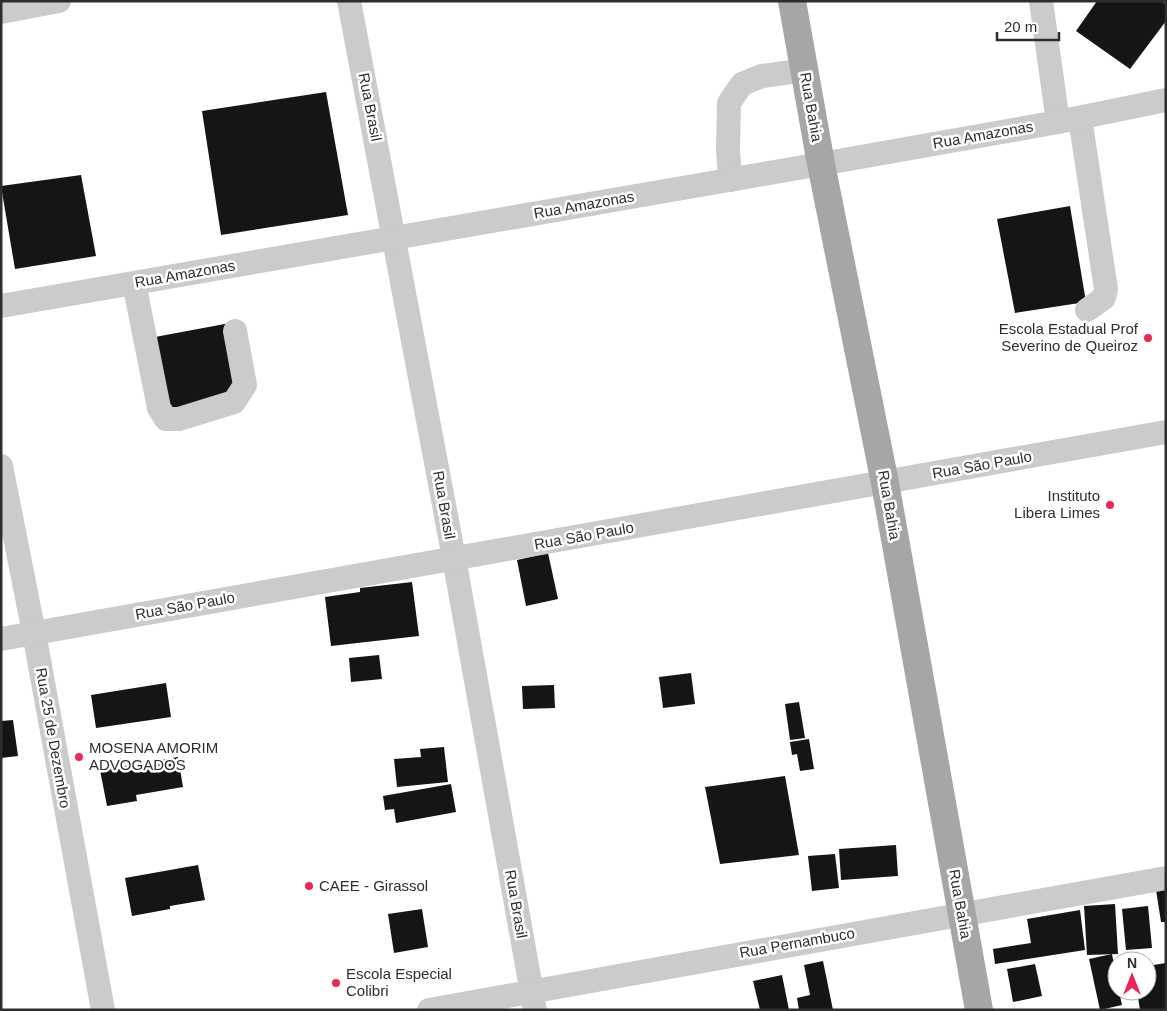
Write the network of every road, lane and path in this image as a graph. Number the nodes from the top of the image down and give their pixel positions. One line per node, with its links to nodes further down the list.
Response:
1 (59, 1): 5 (street)
2 (349, 1): 11 (street, Rua Brasil)
3 (792, 1): 6 (main road, Rua Bahia)
4 (1041, 1): 8 (street)
5 (1, 12)
6 (805, 70): 9 (main road, Rua Bahia); 10 (street)
7 (1166, 100): 8 (street, Rua Amazonas)
8 (1069, 120): 9 (street, Rua Amazonas); 14 (street)
9 (821, 164): 10 (street, Rua Amazonas); 18 (main road, Rua Bahia)
10 (730, 180): 11 (street, Rua Amazonas)
11 (395, 237): 12 (street, Rua Amazonas); 19 (street, Rua Brasil)
12 (134, 283): 13 (street, Rua Amazonas); 15 (street)
13 (1, 306)
14 (1087, 310)
15 (236, 331)
16 (1166, 432): 18 (street, Rua São Paulo)
17 (1, 466): 20 (street, Rua 25 de Dezembro)
18 (885, 483): 19 (street, Rua São Paulo); 23 (main road, Rua Bahia)
19 (454, 558): 20 (street, Rua São Paulo); 24 (street, Rua Brasil)
20 (34, 633): 21 (street, Rua São Paulo); 25 (street, Rua 25 de Dezembro)
21 (1, 639)
22 (1166, 878): 23 (street, Rua Pernambuco)
23 (962, 914): 24 (street, Rua Pernambuco); 27 (main road, Rua Bahia)
24 (533, 1000): 26 (street, Rua Pernambuco)
25 (103, 1010)
26 (429, 1010)
27 (979, 1010)

